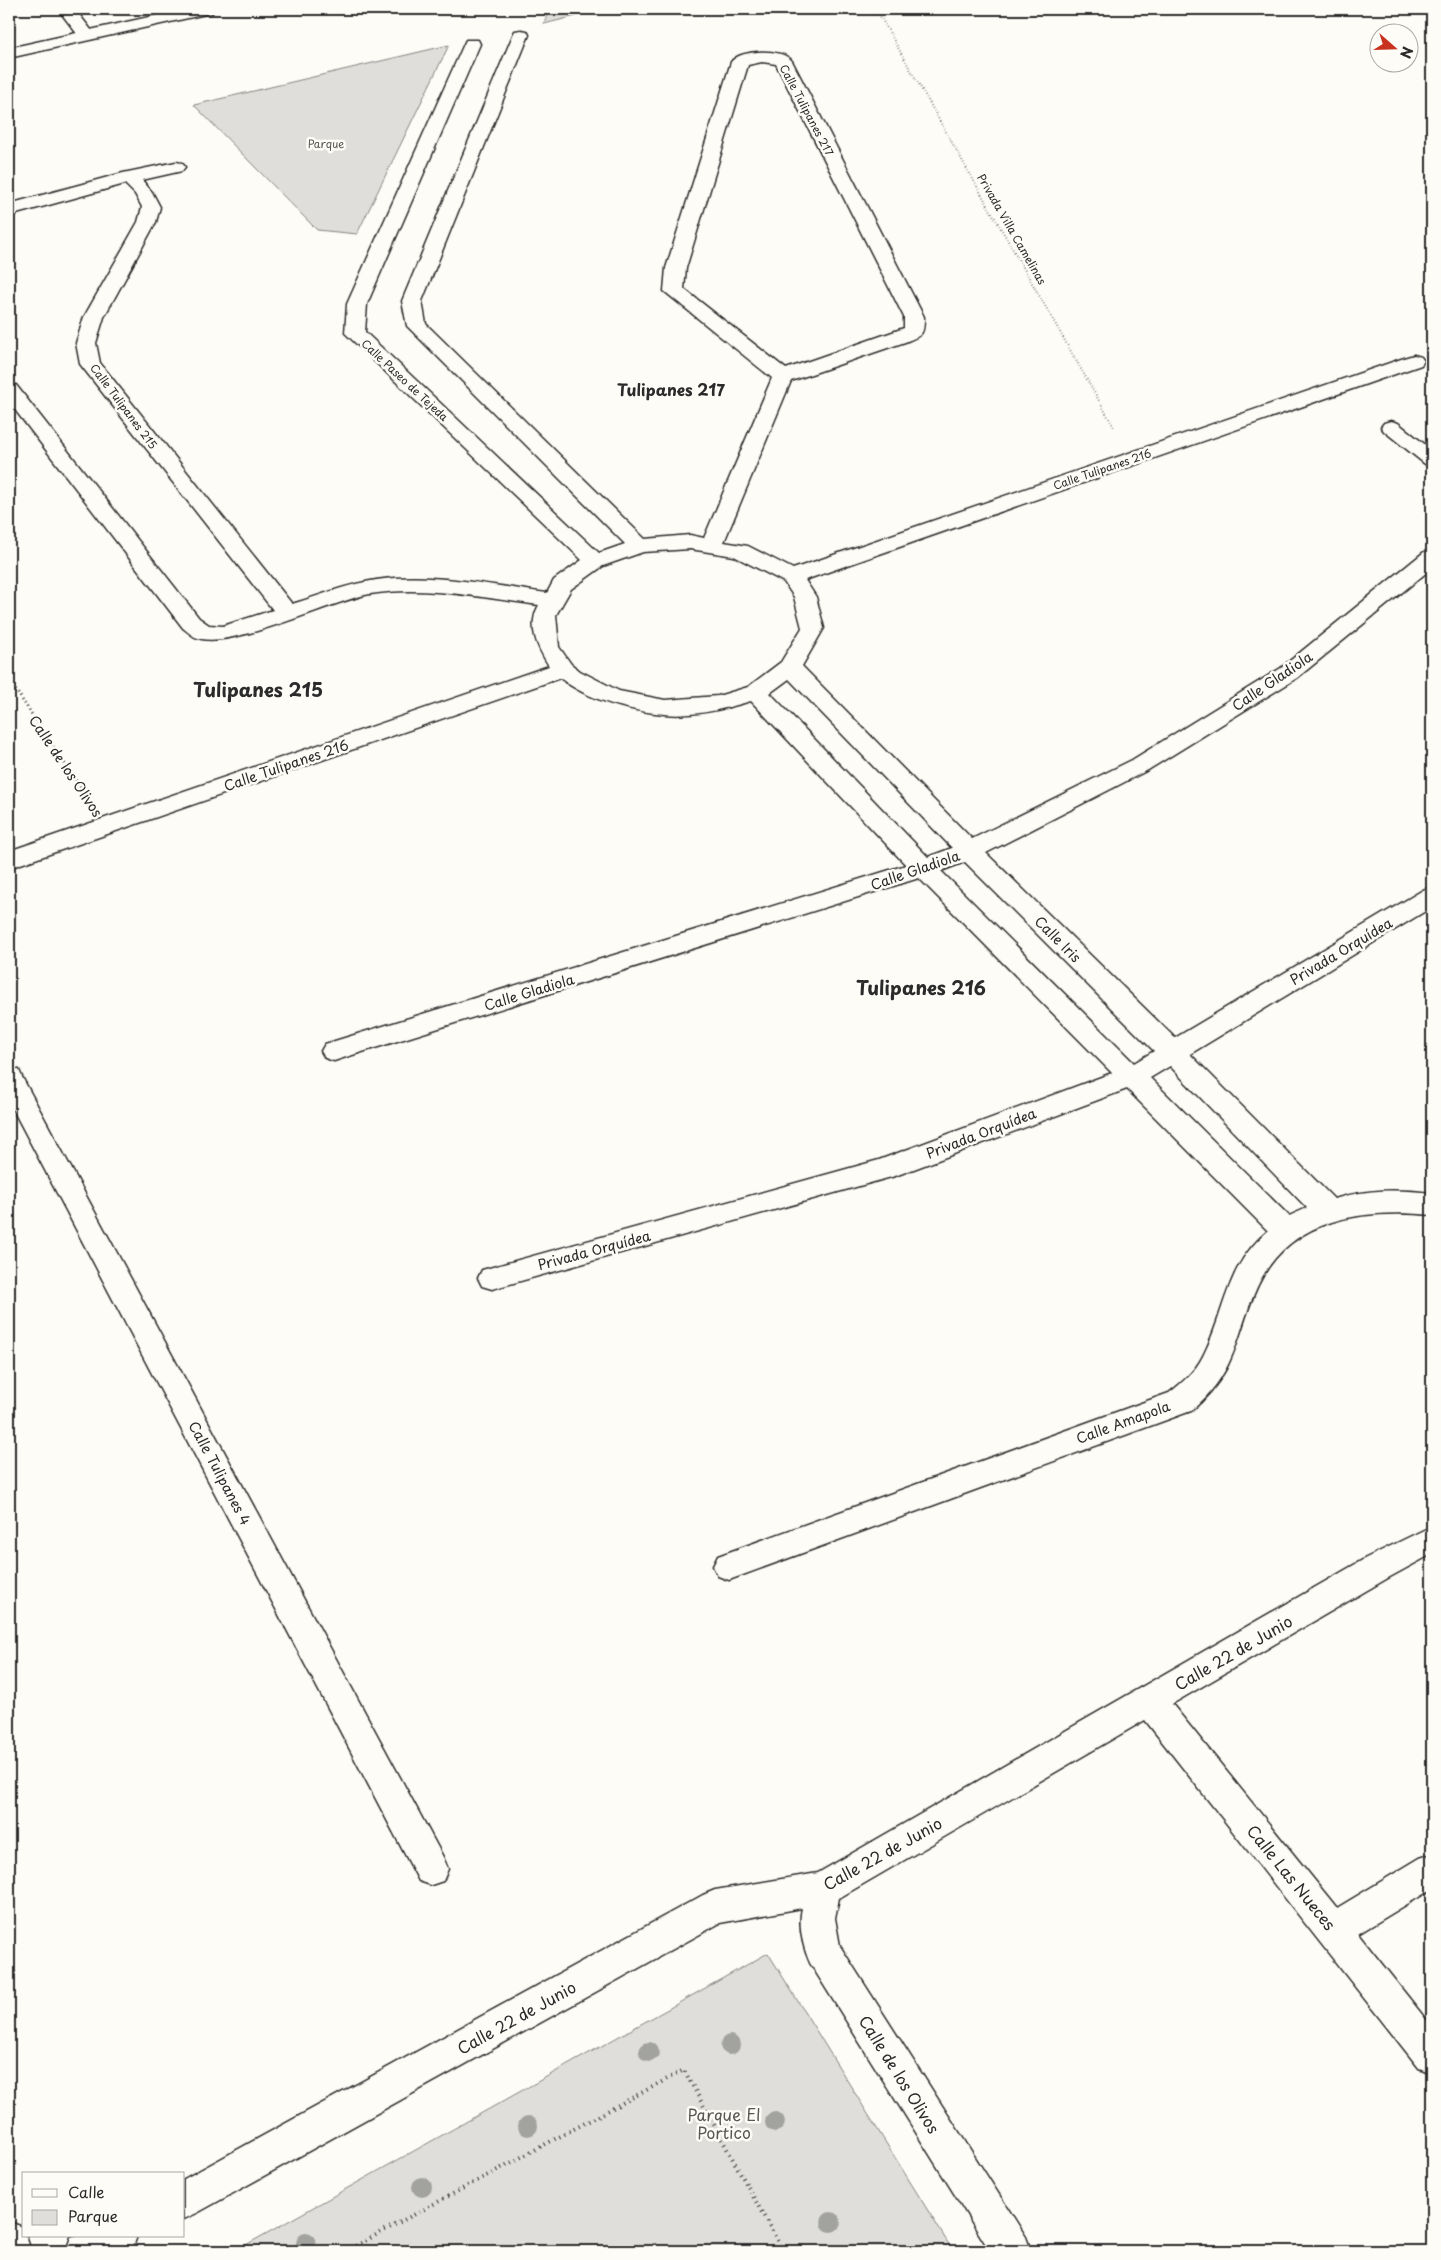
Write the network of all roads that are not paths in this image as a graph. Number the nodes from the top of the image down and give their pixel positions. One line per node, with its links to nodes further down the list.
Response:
1 (66, 9): 4 (street)
2 (206, 9): 4 (street)
3 (521, 35): 15 (street)
4 (87, 36): 6 (street)
5 (472, 44): 18 (street, Calle Paseo de Tejeda)
6 (9, 53)
7 (176, 167): 8 (street)
8 (129, 177): 9 (street); 21 (street, Calle Tulipanes 215)
9 (9, 210)
10 (1414, 361): 19 (street, Calle Tulipanes 216)
11 (782, 377): 11 (street, Calle Tulipanes 217); 16 (street)
12 (9, 389): 21 (street)
13 (1391, 427): 14 (street)
14 (1432, 460)
15 (640, 546): 16 (street); 18 (street)
16 (711, 546): 19 (street)
17 (1432, 557): 25 (street, Calle Gladiola)
18 (595, 561): 20 (street)
19 (792, 577): 22 (street)
20 (552, 600): 21 (street); 23 (street)
21 (287, 613)
22 (790, 667): 24 (street); 25 (street, Calle Iris)
23 (563, 669): 24 (street); 26 (street, Calle Tulipanes 216)
24 (756, 692): 27 (street)
25 (969, 851): 27 (street, Calle Gladiola); 30 (street, Calle Iris)
26 (9, 860)
27 (924, 868): 29 (street, Calle Gladiola); 31 (street)
28 (1432, 896): 30 (street, Privada Orquídea)
29 (334, 1052)
30 (1172, 1052): 31 (street, Privada Orquídea); 34 (street, Calle Iris)
31 (1133, 1076): 35 (street); 36 (street, Privada Orquídea)
32 (9, 1077): 40 (street, Calle Tulipanes 4)
33 (1432, 1204): 34 (street, Calle Amapola)
34 (1327, 1210): 35 (street, Calle Amapola)
35 (1286, 1231): 38 (street, Calle Amapola)
36 (492, 1278)
37 (1432, 1539): 39 (street, Calle 22 de Junio)
38 (730, 1566)
39 (1150, 1700): 42 (street, Calle 22 de Junio); 43 (street, Calle Las Nueces)
40 (431, 1869)
41 (1432, 1870): 43 (street)
42 (824, 1888): 45 (street, Calle 22 de Junio); 50 (street, Calle de los Olivos)
43 (1334, 1929): 44 (street, Calle Las Nueces)
44 (1432, 2055)
45 (185, 2199)
46 (114, 2238): 49 (street)
47 (9, 2241): 48 (street)
48 (12, 2251)
49 (85, 2251)
50 (1012, 2251)

